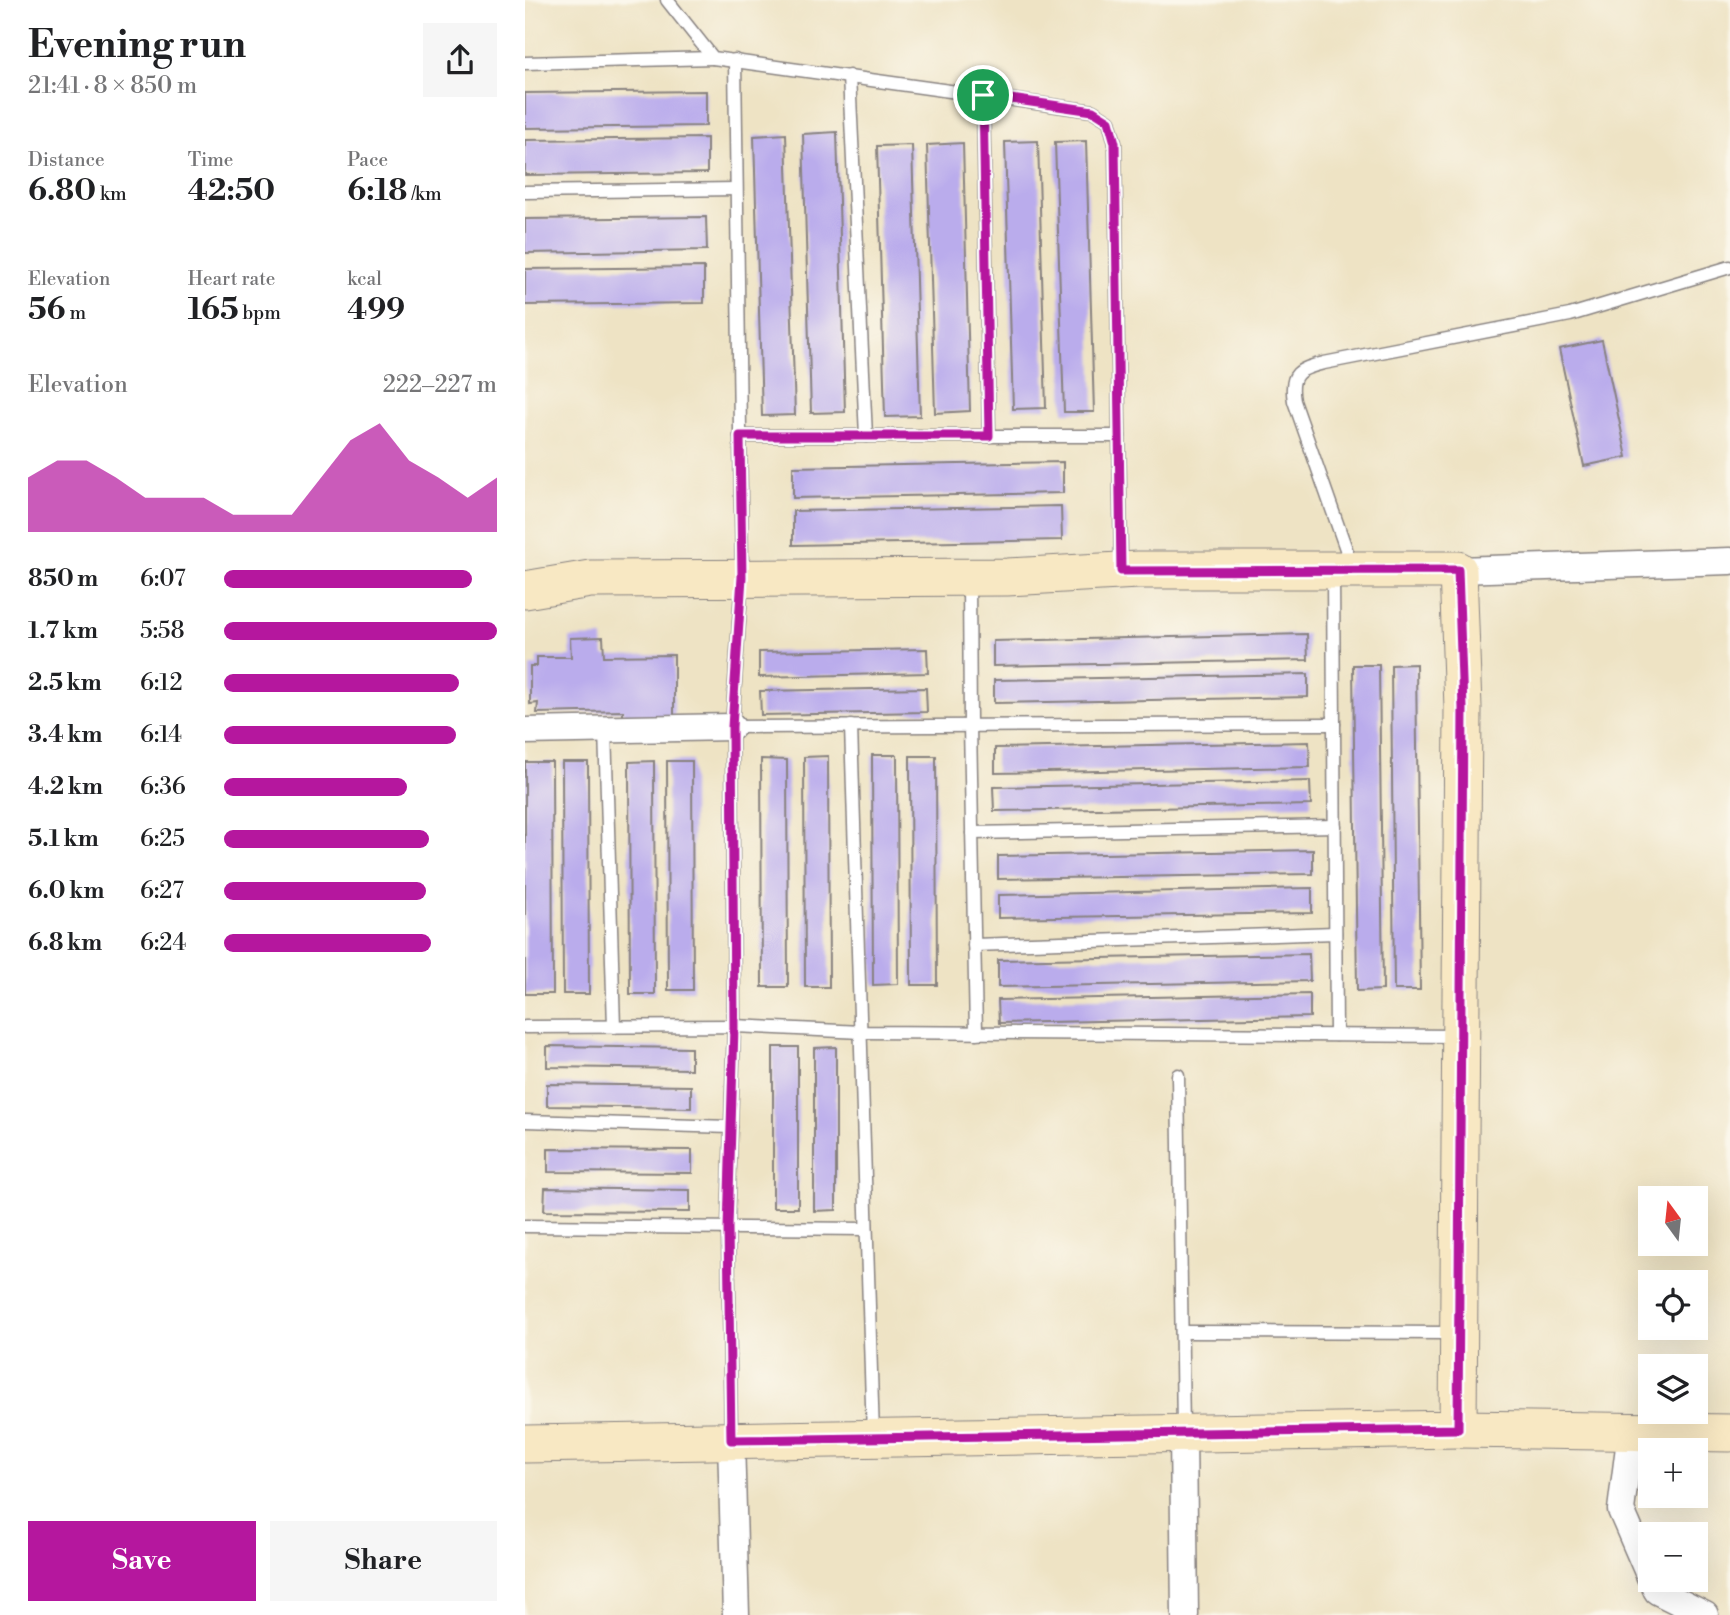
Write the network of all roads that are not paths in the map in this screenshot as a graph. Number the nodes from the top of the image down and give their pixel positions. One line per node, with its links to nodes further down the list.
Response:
1 (667, 0): 2 (lane)
2 (713, 58): 3 (lane); 4 (lane)
3 (735, 60): 5 (lane); 7 (lane)
4 (525, 63)
5 (849, 76): 6 (lane); 11 (lane)
6 (983, 95): 12 (lane); 13 (lane)
7 (736, 189): 8 (lane); 10 (lane)
8 (525, 192)
9 (1730, 267): 15 (lane)
10 (740, 436): 11 (lane); 18 (lane)
11 (866, 436): 12 (lane)
12 (989, 436): 13 (lane)
13 (1119, 436): 17 (lane)
14 (1730, 561): 16 (street)
15 (1343, 570): 16 (street); 17 (street); 21 (lane)
16 (1458, 570): 37 (street)
17 (1121, 571): 19 (street)
18 (742, 577): 19 (street); 20 (street); 24 (lane)
19 (969, 577): 22 (lane)
20 (525, 590)
21 (1334, 724): 22 (lane); 27 (lane)
22 (969, 725): 23 (lane); 28 (lane)
23 (851, 726): 24 (lane); 34 (lane)
24 (732, 727): 25 (street); 33 (lane)
25 (605, 729): 26 (street); 32 (lane)
26 (525, 731)
27 (1335, 826): 28 (lane); 29 (lane)
28 (972, 833): 30 (lane)
29 (1335, 933): 30 (lane); 36 (lane)
30 (974, 945): 35 (lane)
31 (525, 1027): 32 (lane)
32 (614, 1027): 33 (lane)
33 (734, 1027): 34 (lane); 40 (lane)
34 (862, 1032): 35 (lane); 43 (lane)
35 (976, 1032): 36 (lane)
36 (1336, 1035): 37 (lane)
37 (1461, 1036): 45 (street)
38 (1178, 1075): 44 (lane)
39 (525, 1121): 40 (lane)
40 (731, 1127): 42 (lane)
41 (525, 1226): 42 (lane)
42 (728, 1228): 43 (lane); 51 (lane)
43 (866, 1230): 50 (lane)
44 (1182, 1332): 45 (lane); 48 (lane)
45 (1460, 1333): 46 (street)
46 (1458, 1429): 47 (street); 48 (street)
47 (1631, 1432): 49 (street); 53 (street)
48 (1183, 1433): 50 (street); 56 (street)
49 (1730, 1433)
50 (873, 1438): 51 (street)
51 (731, 1440): 52 (street); 55 (street)
52 (525, 1444)
53 (1638, 1549)
54 (1659, 1592): 57 (street)
55 (736, 1615)
56 (1185, 1615)
57 (1705, 1615)

